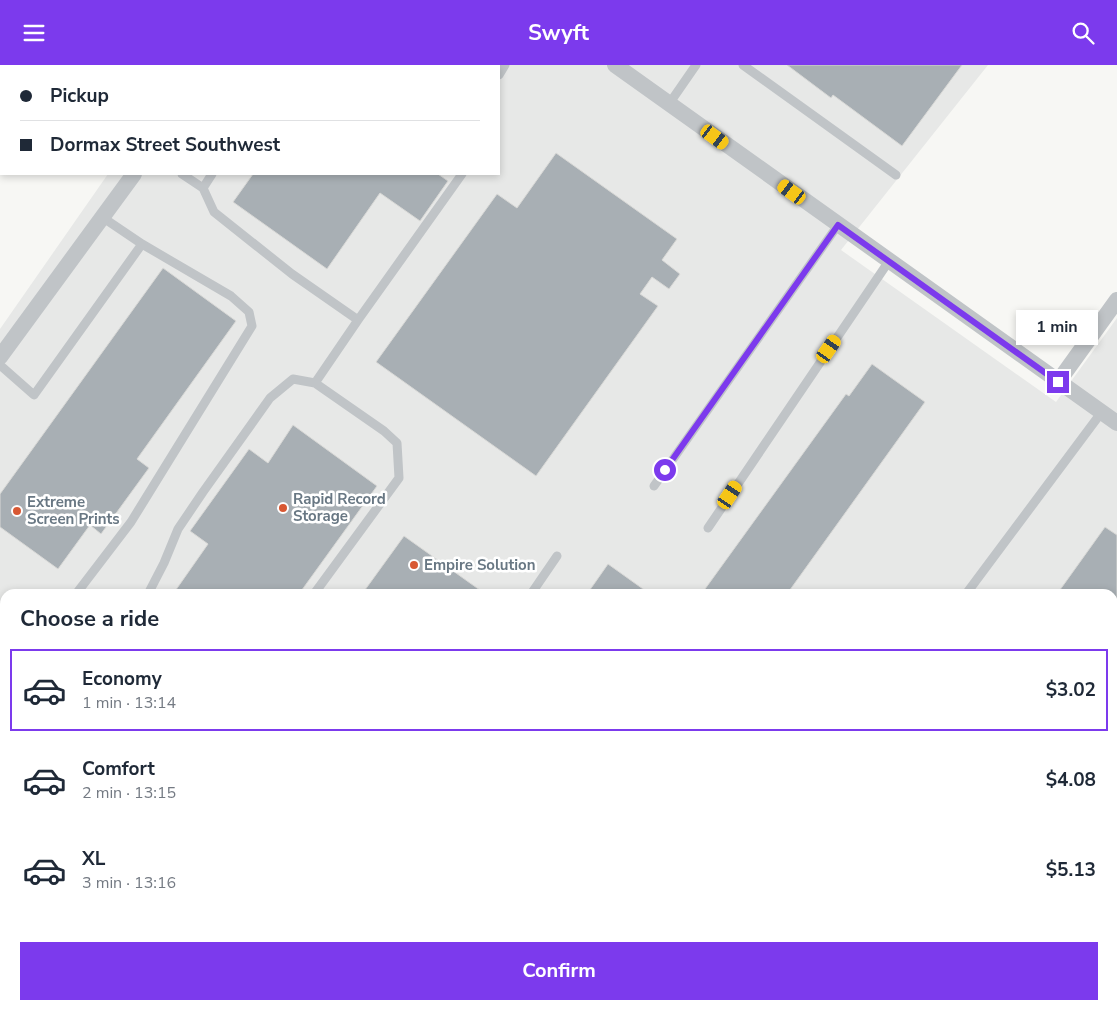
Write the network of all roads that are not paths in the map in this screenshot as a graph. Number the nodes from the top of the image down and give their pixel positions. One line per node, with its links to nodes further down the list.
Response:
1 (614, 65): 4 (street)
2 (696, 65): 4 (lane)
3 (744, 65): 9 (lane)
4 (669, 104): 12 (street)
5 (133, 175): 11 (street)
6 (184, 175): 10 (lane)
7 (211, 175): 10 (lane)
8 (461, 175): 16 (lane)
9 (896, 175)
10 (203, 187): 16 (lane)
11 (102, 217): 13 (lane); 17 (street)
12 (838, 225): 14 (street); 23 (lane)
13 (142, 245): 18 (lane); 26 (lane)
14 (889, 261): 19 (street); 24 (lane)
15 (1117, 299): 19 (street)
16 (358, 320): 20 (lane)
17 (0, 357)
18 (0, 365)
19 (1058, 382): 21 (street)
20 (315, 383): 27 (lane); 28 (lane)
21 (1102, 413): 22 (street); 30 (lane)
22 (1117, 423)
23 (654, 486)
24 (708, 528)
25 (557, 556): 29 (lane)
26 (80, 589)
27 (151, 589)
28 (318, 589)
29 (534, 589)
30 (970, 589)

